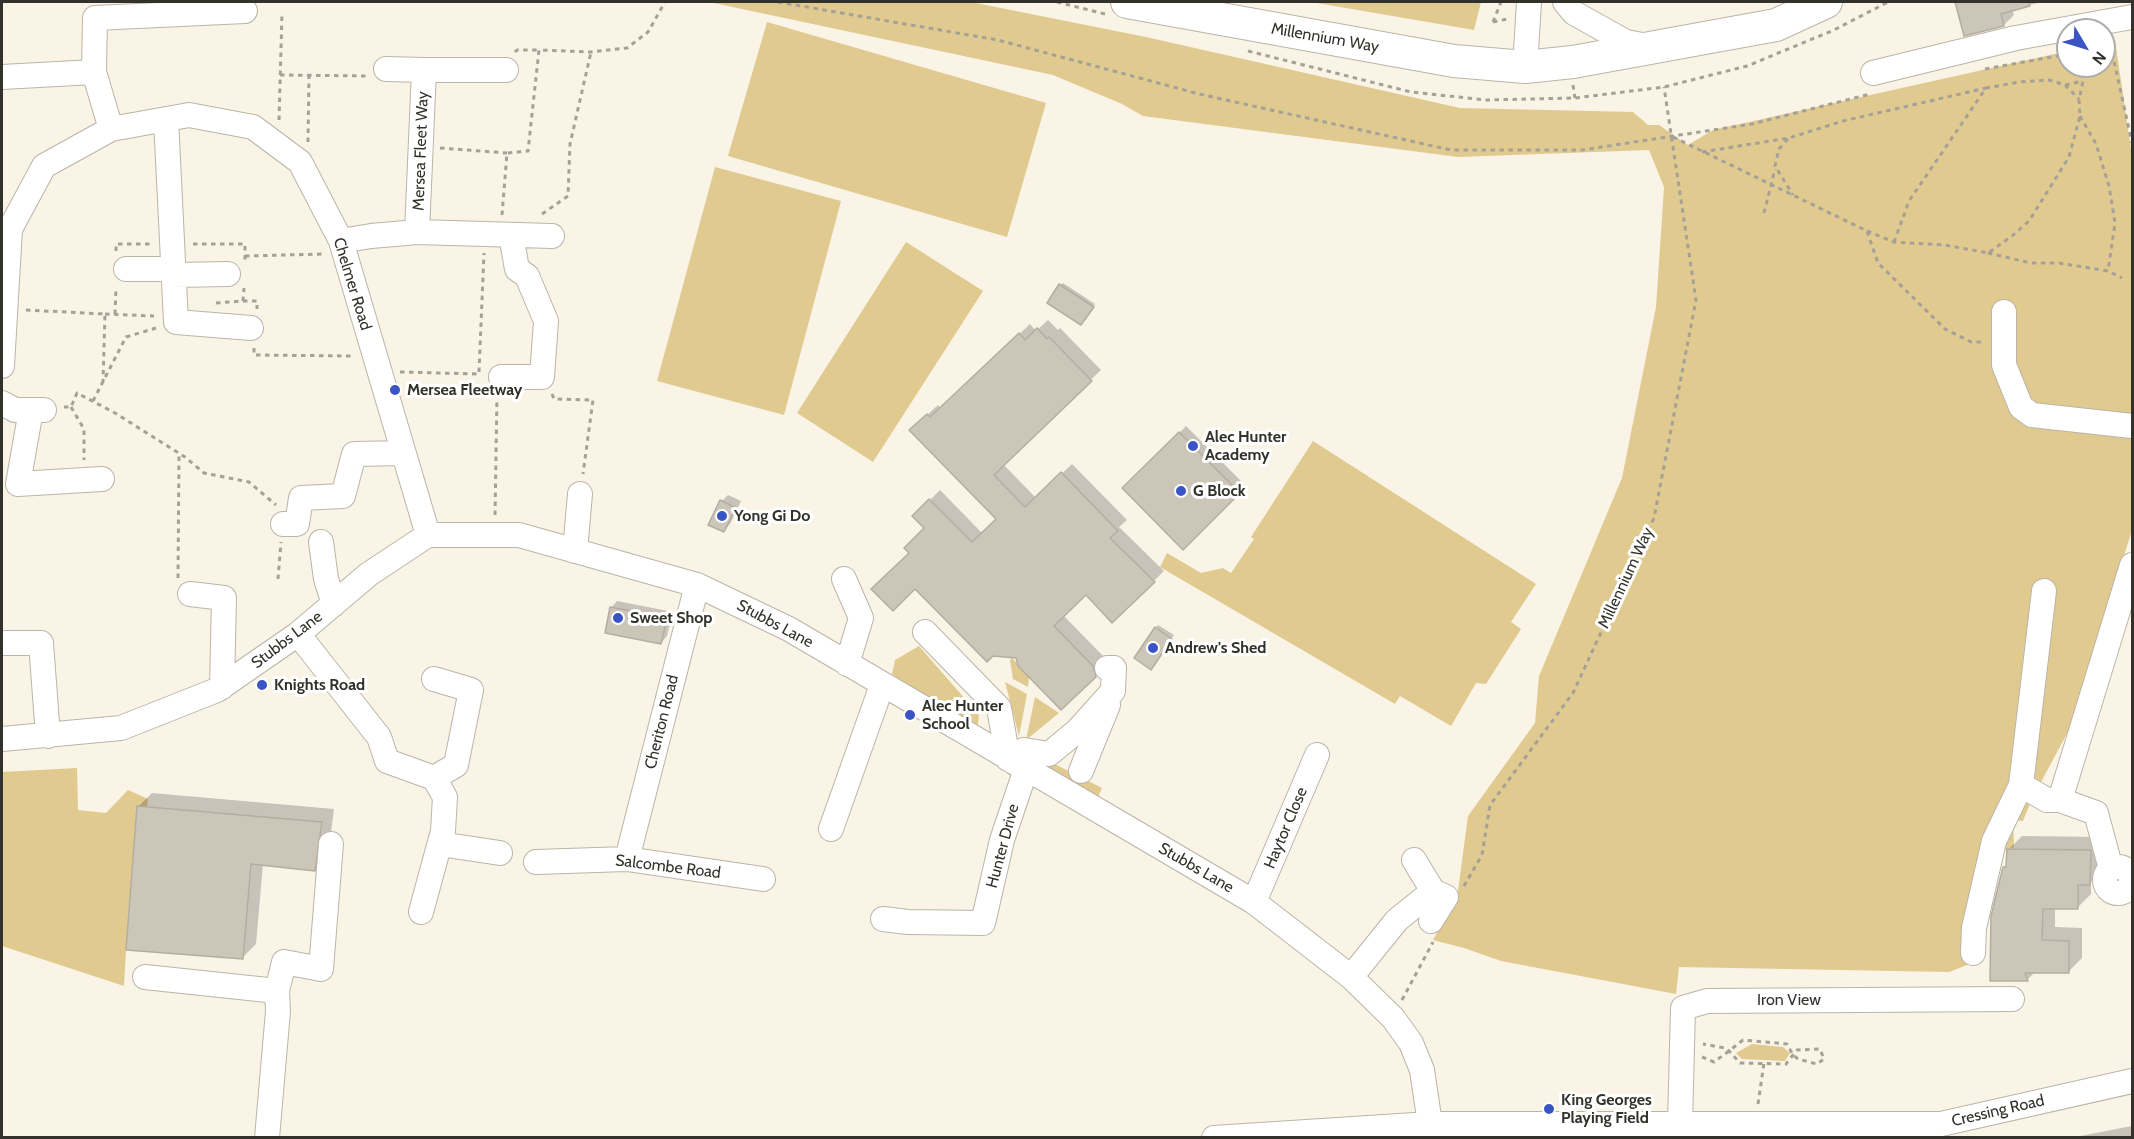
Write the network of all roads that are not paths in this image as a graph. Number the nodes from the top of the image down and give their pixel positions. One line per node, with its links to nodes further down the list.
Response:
1 (1127, 2): 8 (main road, Millennium Way)
2 (1528, 2): 8 (street)
3 (1566, 2): 7 (street)
4 (1826, 2): 7 (main road, Millennium Way)
5 (245, 11): 12 (street)
6 (2133, 17): 14 (street)
7 (1653, 47): 8 (main road, Millennium Way)
8 (1525, 67)
9 (386, 69): 10 (street, Mersea Fleet Way)
10 (424, 70): 11 (street, Mersea Fleet Way); 17 (street, Mersea Fleet Way)
11 (506, 70)
12 (94, 72): 13 (street); 16 (street)
13 (2, 77)
14 (1873, 83)
15 (166, 119): 16 (street, Chelmer Road); 20 (street, Chelmer Road); 22 (street)
16 (111, 129): 26 (street, Chelmer Road)
17 (417, 232): 18 (street, Mersea Fleet Way); 20 (street, Mersea Fleet Way)
18 (511, 235): 19 (street, Mersea Fleet Way); 27 (street)
19 (552, 236)
20 (341, 244): 30 (street, Chelmer Road)
21 (126, 269): 22 (street)
22 (173, 272): 23 (street); 25 (street)
23 (228, 274)
24 (2004, 312): 29 (street)
25 (254, 331)
26 (2, 366)
27 (490, 375)
28 (2, 403): 31 (street)
29 (2133, 426)
30 (403, 453): 33 (street); 34 (street, Chelmer Road)
31 (93, 479)
32 (580, 494): 36 (street)
33 (283, 524)
34 (428, 535): 36 (street, Stubbs Lane); 42 (street, Stubbs Lane)
35 (321, 542): 42 (street)
36 (575, 551): 39 (street, Stubbs Lane)
37 (2133, 565): 57 (street)
38 (844, 579): 46 (street)
39 (697, 585): 46 (street, Stubbs Lane); 62 (street, Cheriton Road)
40 (2044, 591): 56 (street)
41 (190, 594): 49 (street)
42 (334, 604): 44 (street, Stubbs Lane)
43 (925, 632): 53 (street)
44 (298, 634): 49 (street, Stubbs Lane); 55 (street)
45 (4, 644): 50 (street)
46 (847, 664): 48 (street, Stubbs Lane)
47 (434, 679): 55 (street)
48 (882, 685): 53 (street, Stubbs Lane); 58 (street)
49 (222, 687): 50 (street, Stubbs Lane)
50 (48, 736): 51 (street, Stubbs Lane)
51 (2, 739)
52 (1317, 755): 68 (street, Haytor Close)
53 (1016, 764): 54 (street); 68 (street, Stubbs Lane); 70 (street, Hunter Drive)
54 (1082, 771)
55 (434, 778): 60 (street)
56 (2021, 786): 57 (street); 72 (street)
57 (2060, 800): 66 (street)
58 (831, 829)
59 (331, 844): 75 (street)
60 (440, 844): 61 (street); 69 (street)
61 (500, 853)
62 (627, 859): 64 (street, Salcombe Road); 65 (street, Salcombe Road)
63 (1414, 860): 67 (street)
64 (536, 862)
65 (763, 879)
66 (2127, 879)
67 (1436, 882): 71 (street); 73 (street)
68 (1254, 902): 73 (street, Stubbs Lane)
69 (421, 912)
70 (883, 919)
71 (1432, 931)
72 (1973, 953)
73 (1351, 976): 78 (street, Stubbs Lane)
74 (145, 977): 75 (street)
75 (277, 991): 82 (street)
76 (2012, 999): 79 (street, Iron View)
77 (2133, 1081): 81 (street, Cressing Road)
78 (1430, 1124): 80 (street, Cressing Road); 83 (street, Cressing Road)
79 (1680, 1124): 80 (street, Cressing Road); 81 (street, Cressing Road)
80 (1500, 1131)
81 (1941, 1131)
82 (267, 1137)
83 (1214, 1137)

